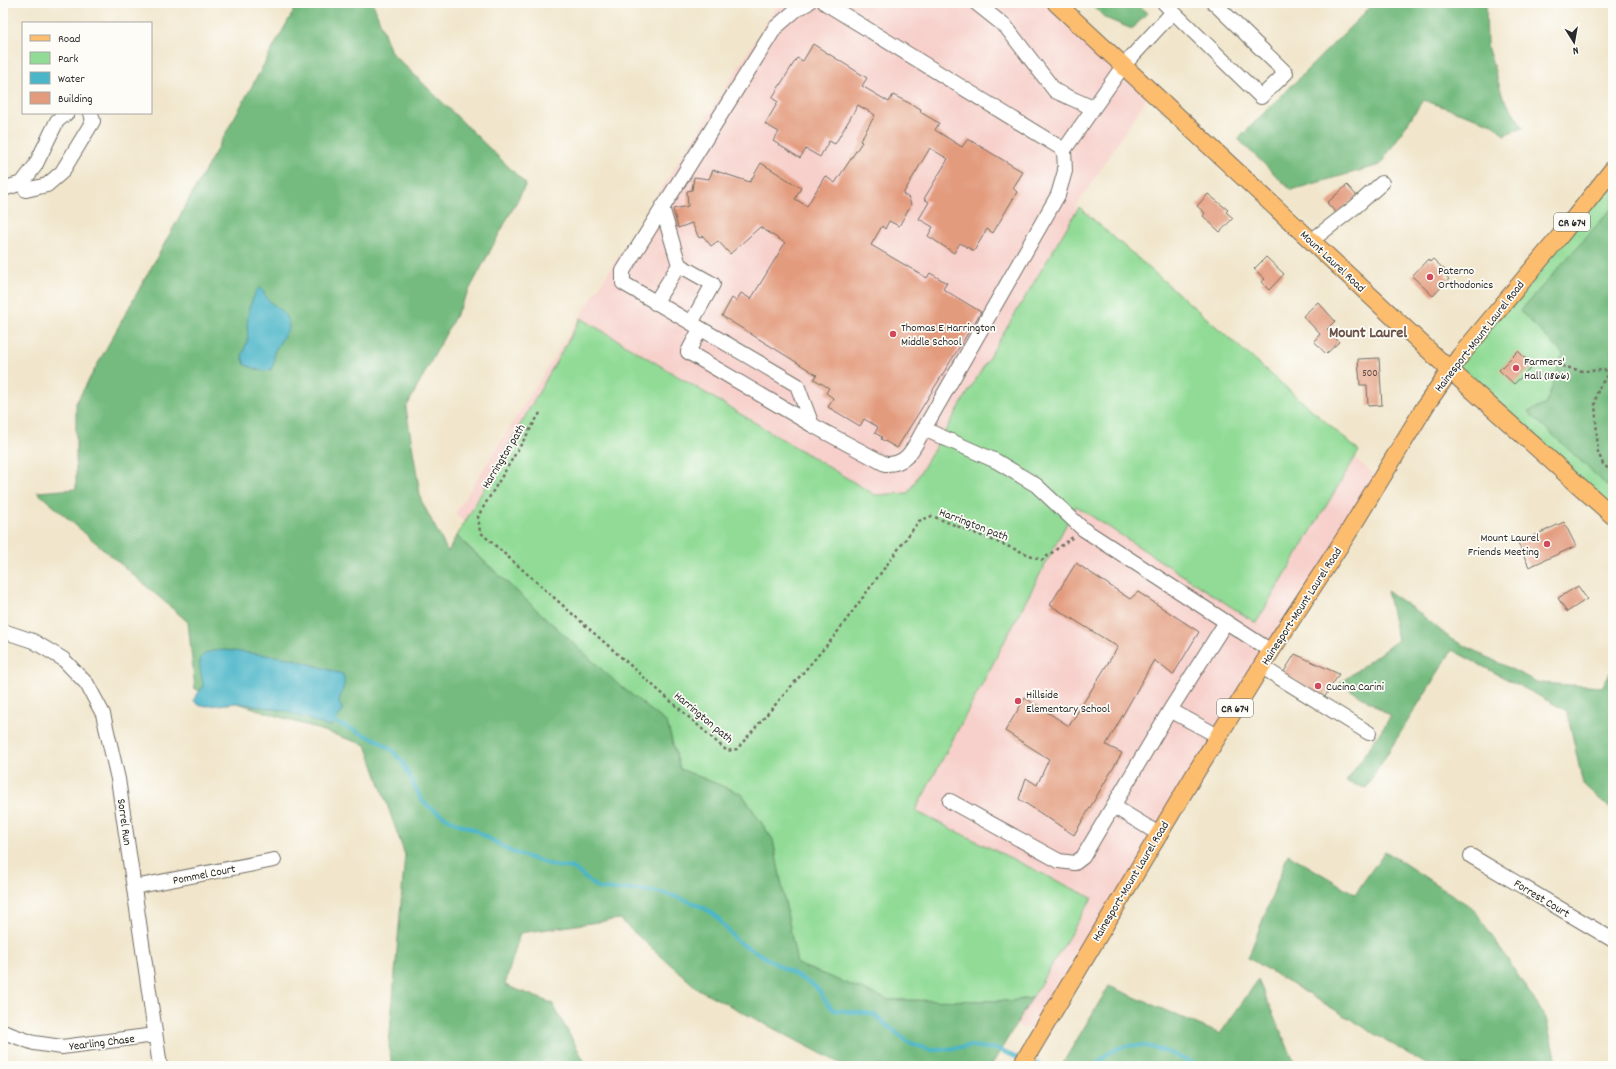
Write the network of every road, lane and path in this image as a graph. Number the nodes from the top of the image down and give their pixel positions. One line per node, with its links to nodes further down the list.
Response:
1 (808, 3): 16 (street)
2 (825, 3): 11 (street)
3 (976, 3): 8 (street)
4 (1056, 3): 7 (main road, Mount Laurel Road)
5 (1214, 3): 6 (street)
6 (1169, 7): 7 (street)
7 (1124, 66): 8 (street); 17 (main road, Mount Laurel Road)
8 (1093, 108): 11 (street)
9 (66, 114): 13 (street)
10 (91, 114): 13 (street)
11 (1064, 150): 27 (street)
12 (1613, 169): 23 (main road, Hainesport-Mount Laurel Road / CR 674)
13 (22, 183): 15 (street)
14 (1382, 183): 17 (street)
15 (3, 189)
16 (662, 207): 18 (street); 19 (street)
17 (1311, 241): 23 (main road, Mount Laurel Road)
18 (679, 265): 19 (street); 20 (street)
19 (655, 302): 20 (street)
20 (696, 326): 26 (street); 26 (street)
21 (1539, 360): 24 (path)
22 (1613, 365): 24 (path)
23 (1450, 370): 29 (main road, Mount Laurel Road); 33 (main road, Hainesport-Mount Laurel Road / CR 674)
24 (1612, 370): 28 (path)
25 (540, 413): 30 (path, Harrington path)
26 (812, 425): 27 (street)
27 (924, 429): 30 (street)
28 (1613, 473)
29 (1613, 516)
30 (1083, 529): 31 (street)
31 (1226, 622): 33 (street); 35 (street)
32 (3, 631): 43 (street, Sorrel Run)
33 (1271, 651): 34 (main road, Hainesport-Mount Laurel Road / CR 674)
34 (1262, 667): 36 (street); 37 (main road, Hainesport-Mount Laurel Road / CR 674)
35 (1170, 710): 37 (street); 39 (street)
36 (1369, 733)
37 (1218, 736): 40 (main road, Hainesport-Mount Laurel Road / CR 674)
38 (950, 801): 39 (street)
39 (1113, 806): 40 (street)
40 (1159, 834): 47 (main road, Hainesport-Mount Laurel Road / CR 674)
41 (1472, 856): 44 (street, Forrest Court)
42 (274, 860): 43 (street, Pommel Court)
43 (134, 887): 46 (street, Sorrel Run)
44 (1613, 940)
45 (3, 1032): 46 (street, Yearling Chase)
46 (155, 1035): 48 (street, Sorrel Run)
47 (1025, 1059)
48 (160, 1066)

